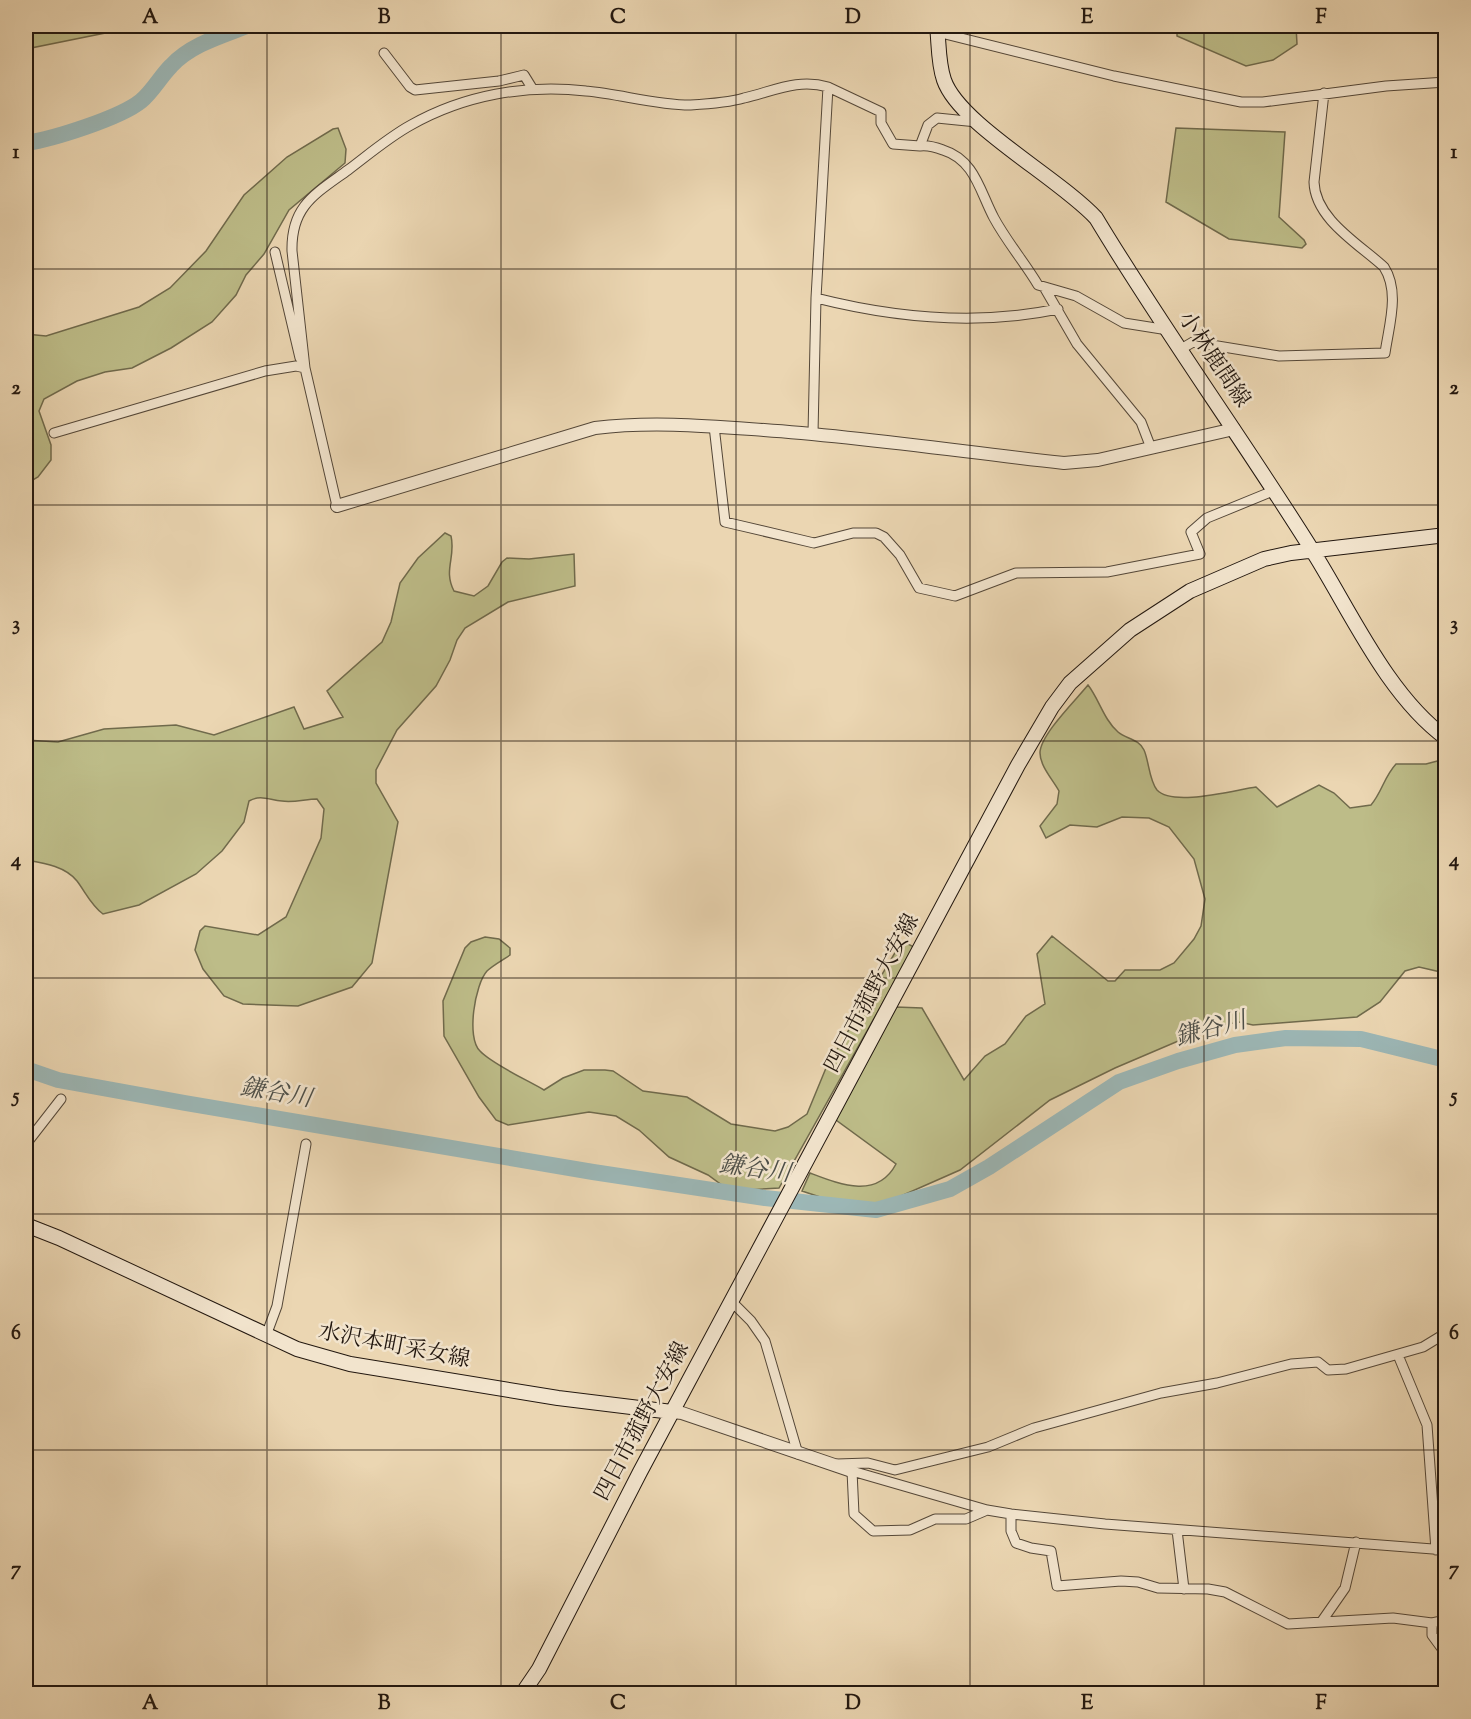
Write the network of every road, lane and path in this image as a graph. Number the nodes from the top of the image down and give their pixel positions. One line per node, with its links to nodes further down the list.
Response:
1 (937, 29): 6 (street); 7 (main road, 小林鹿間線)
2 (384, 53): 5 (street)
3 (1446, 82): 6 (street)
4 (828, 87): 5 (street); 8 (street); 11 (street)
5 (532, 88): 15 (street)
6 (1324, 93): 14 (street)
7 (977, 122): 8 (street); 13 (main road, 小林鹿間線)
8 (920, 146): 10 (street)
9 (275, 252): 15 (street)
10 (1044, 287): 12 (street); 13 (street)
11 (816, 298): 12 (street); 19 (street)
12 (1058, 309): 20 (street)
13 (1168, 330): 14 (main road, 小林鹿間線)
14 (1181, 349): 17 (main road, 小林鹿間線)
15 (305, 368): 18 (street); 22 (street)
16 (714, 426): 19 (street); 21 (street); 22 (street)
17 (1234, 429): 20 (street); 21 (main road, 小林鹿間線)
18 (54, 433)
19 (813, 434): 20 (street)
20 (1151, 448)
21 (1274, 491): 24 (main road, 小林鹿間線)
22 (337, 506)
23 (1446, 535): 24 (main road, 四日市菰野大安線)
24 (1312, 550): 25 (main road, 小林鹿間線); 30 (main road, 四日市菰野大安線)
25 (1446, 738)
26 (61, 1099): 27 (street)
27 (26, 1144)
28 (306, 1144): 31 (street)
29 (26, 1226): 31 (main road, 水沢本町采女線)
30 (735, 1295): 34 (main road, 四日市菰野大安線); 35 (street)
31 (267, 1333): 34 (main road, 水沢本町采女線)
32 (1446, 1333): 33 (street)
33 (1398, 1355): 36 (street); 42 (street)
34 (672, 1412): 35 (street); 48 (main road, 四日市菰野大安線)
35 (798, 1454): 36 (street)
36 (832, 1464): 37 (street)
37 (852, 1471): 38 (street); 38 (street)
38 (987, 1510): 39 (street)
39 (1011, 1514): 40 (street); 43 (street)
40 (1177, 1530): 41 (street); 43 (street)
41 (1356, 1542): 42 (street); 45 (street)
42 (1441, 1550)
43 (1184, 1589): 45 (street)
44 (1446, 1620): 46 (street)
45 (1322, 1621): 46 (street)
46 (1432, 1623): 47 (street)
47 (1446, 1654)
48 (522, 1694)

